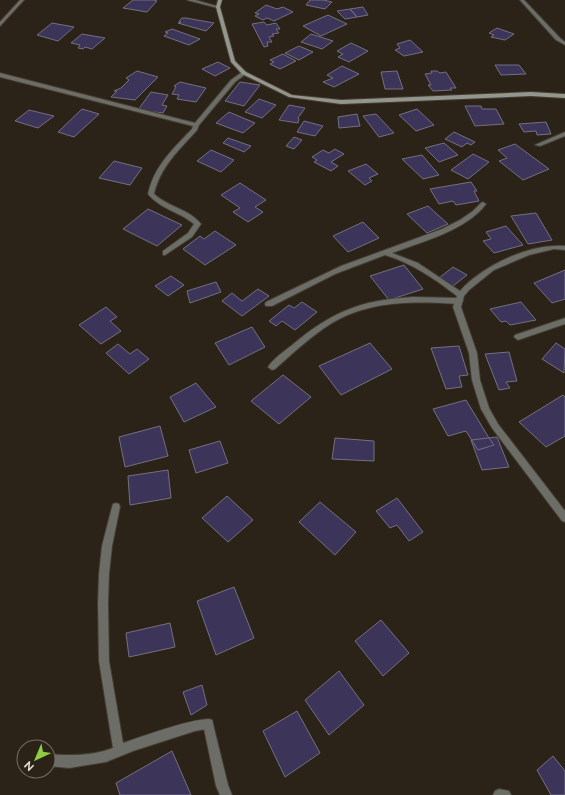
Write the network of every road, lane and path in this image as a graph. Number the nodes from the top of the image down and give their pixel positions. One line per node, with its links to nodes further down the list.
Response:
1 (22, 0): 6 (street)
2 (189, 0): 5 (street)
3 (220, 0): 5 (main road)
4 (522, 0): 7 (street)
5 (218, 7): 8 (main road)
6 (0, 25)
7 (565, 44)
8 (244, 73): 10 (main road); 11 (street)
9 (0, 75): 11 (street)
10 (565, 96)
11 (196, 125): 16 (street)
12 (565, 134): 13 (street)
13 (538, 145)
14 (483, 204): 17 (street)
15 (565, 248): 18 (street)
16 (165, 253)
17 (385, 253): 18 (street); 19 (street)
18 (460, 298): 22 (street); 24 (street)
19 (269, 304)
20 (565, 322): 21 (street)
21 (518, 337)
22 (272, 367)
23 (116, 507): 25 (street)
24 (565, 518)
25 (118, 751): 26 (street); 27 (street)
26 (56, 761)
27 (226, 795)
28 (500, 795): 29 (street)
29 (505, 795)

